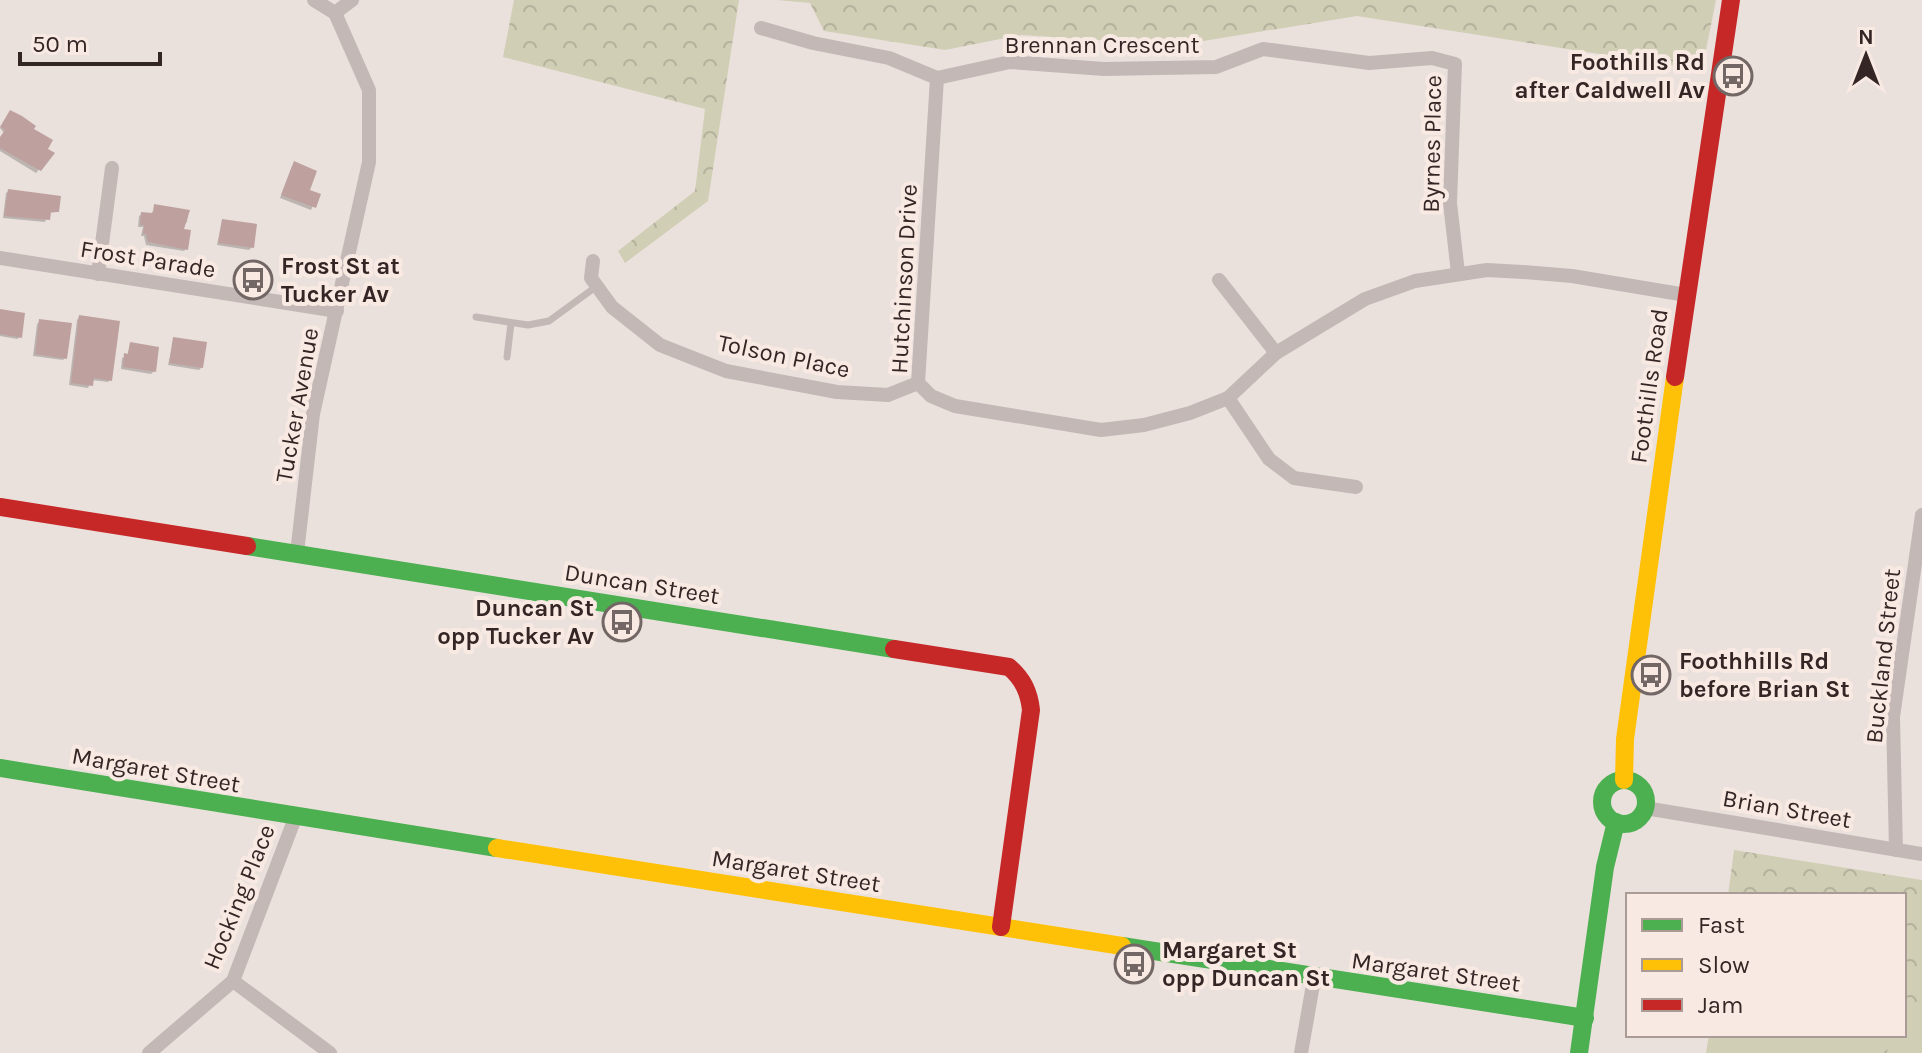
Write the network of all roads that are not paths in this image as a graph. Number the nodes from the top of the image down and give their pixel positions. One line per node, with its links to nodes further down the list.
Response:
1 (314, 0): 4 (street)
2 (352, 0): 4 (street)
3 (1731, 0): 15 (street, Foothills Road)
4 (335, 13): 16 (street, Tucker Avenue)
5 (761, 28): 7 (street)
6 (1455, 64): 7 (street, Brennan Crescent); 11 (street, Byrnes Place)
7 (937, 78): 21 (street, Hutchinson Drive)
8 (112, 168): 12 (street)
9 (0, 258): 12 (street, Frost Parade)
10 (593, 261): 14 (street)
11 (1458, 273): 15 (street, Hutchinson Drive); 19 (street, Hutchinson Drive)
12 (98, 274): 16 (street, Frost Parade)
13 (1219, 280): 19 (street)
14 (597, 286): 18 (lane); 21 (street, Tolson Place)
15 (1686, 295): 29 (street, Foothills Road)
16 (337, 311): 27 (street, Tucker Avenue)
17 (476, 317): 18 (lane)
18 (511, 323): 20 (lane)
19 (1276, 353): 22 (street, Hutchinson Drive)
20 (507, 357)
21 (918, 383): 22 (street, Hutchinson Drive)
22 (1228, 398): 23 (street)
23 (1356, 487)
24 (0, 507): 27 (street, Duncan Street)
25 (1922, 515): 26 (street, Buckland Street)
26 (1920, 544): 33 (street, Buckland Street)
27 (297, 553): 35 (street, Duncan Street)
28 (0, 768): 31 (street, Margaret Street)
29 (1624, 780): 30 (street); 32 (street)
30 (1645, 808): 32 (street); 33 (street, Brian Street)
31 (295, 818): 35 (street, Margaret Street); 37 (street, Hocking Place)
32 (1616, 822): 38 (street)
33 (1896, 850): 34 (street, Brian Street)
34 (1922, 854)
35 (1001, 927): 36 (street, Margaret Street)
36 (1314, 979): 38 (street, Margaret Street); 41 (street)
37 (233, 981): 39 (street, Hocking Place); 40 (street)
38 (1585, 1018): 42 (street)
39 (149, 1053)
40 (330, 1053)
41 (1301, 1053)
42 (1579, 1053)

